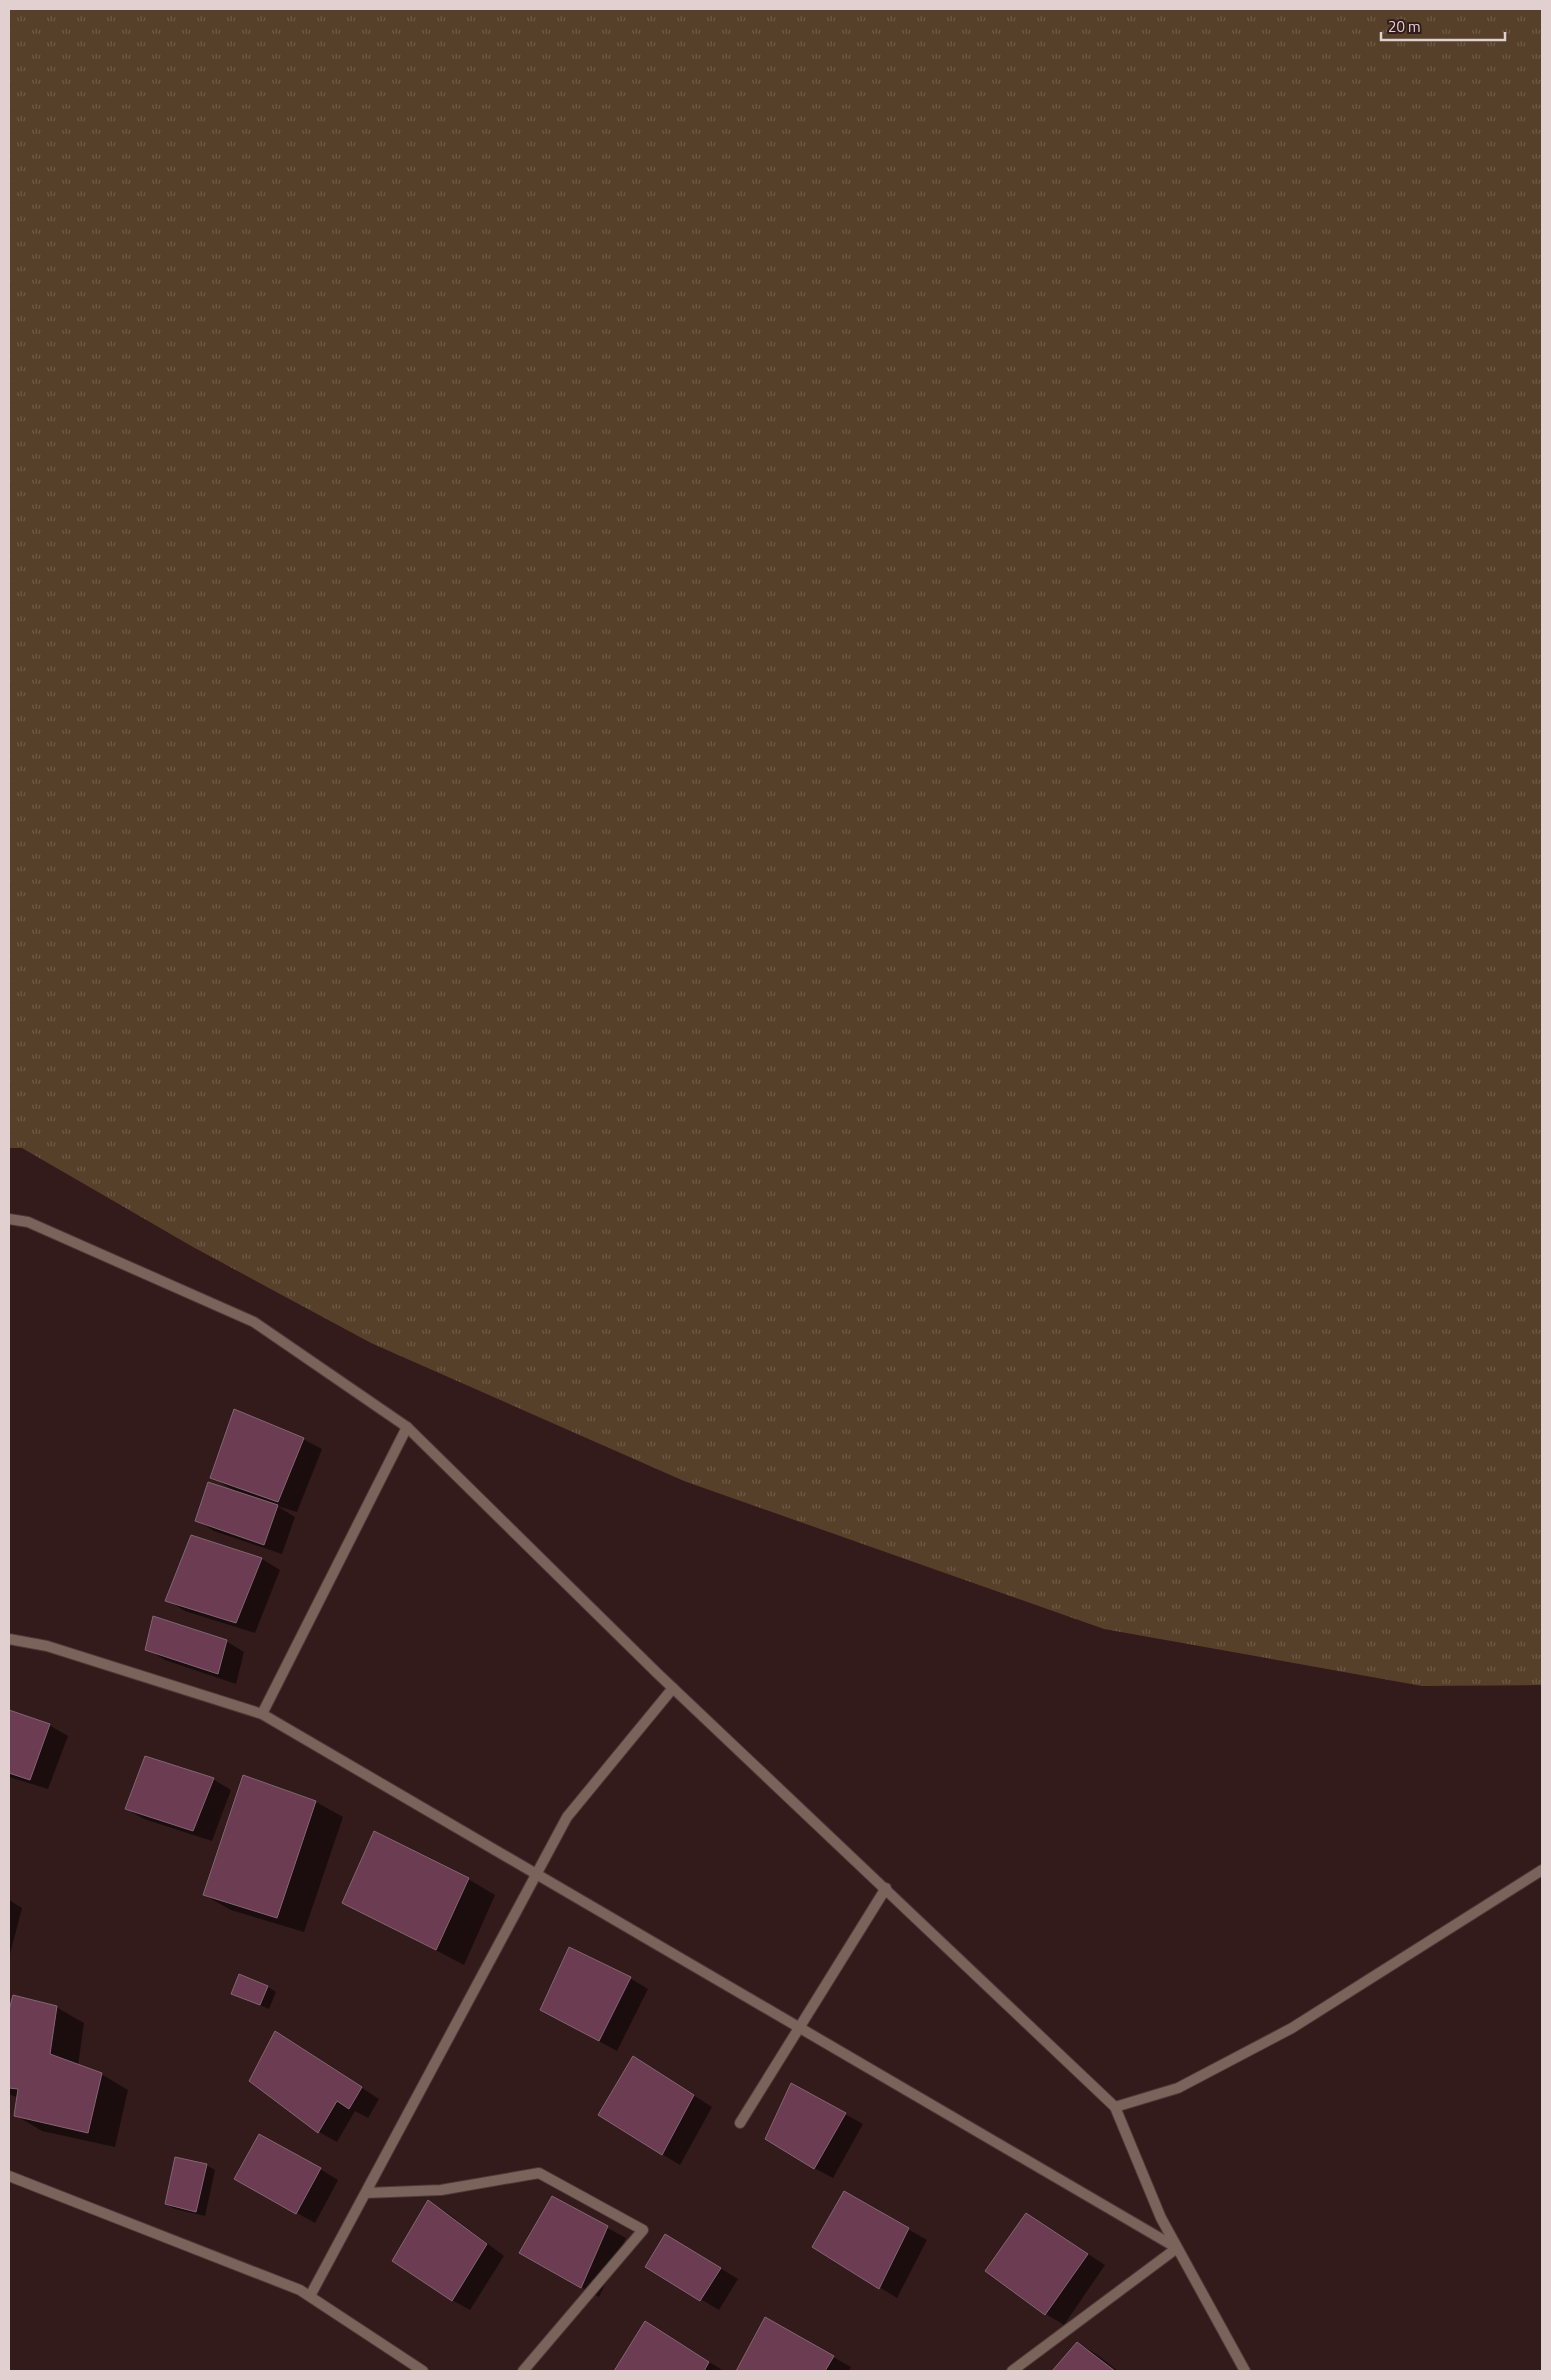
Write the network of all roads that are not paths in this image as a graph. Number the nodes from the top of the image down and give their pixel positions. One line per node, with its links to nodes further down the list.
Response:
1 (9, 1219): 2 (street)
2 (407, 1428): 4 (street); 5 (street)
3 (9, 1639): 5 (street)
4 (674, 1688): 7 (street); 8 (street)
5 (262, 1714): 7 (street)
6 (1542, 1870): 10 (street)
7 (536, 1873): 9 (street); 13 (street)
8 (886, 1888): 9 (street); 10 (street)
9 (800, 2027): 11 (street); 14 (street)
10 (1114, 2107): 14 (street)
11 (740, 2123)
12 (9, 2176): 15 (street)
13 (366, 2192): 15 (street); 17 (street)
14 (1177, 2248): 18 (street); 19 (street)
15 (310, 2296): 16 (street)
16 (423, 2371)
17 (523, 2371)
18 (1012, 2371)
19 (1245, 2371)

